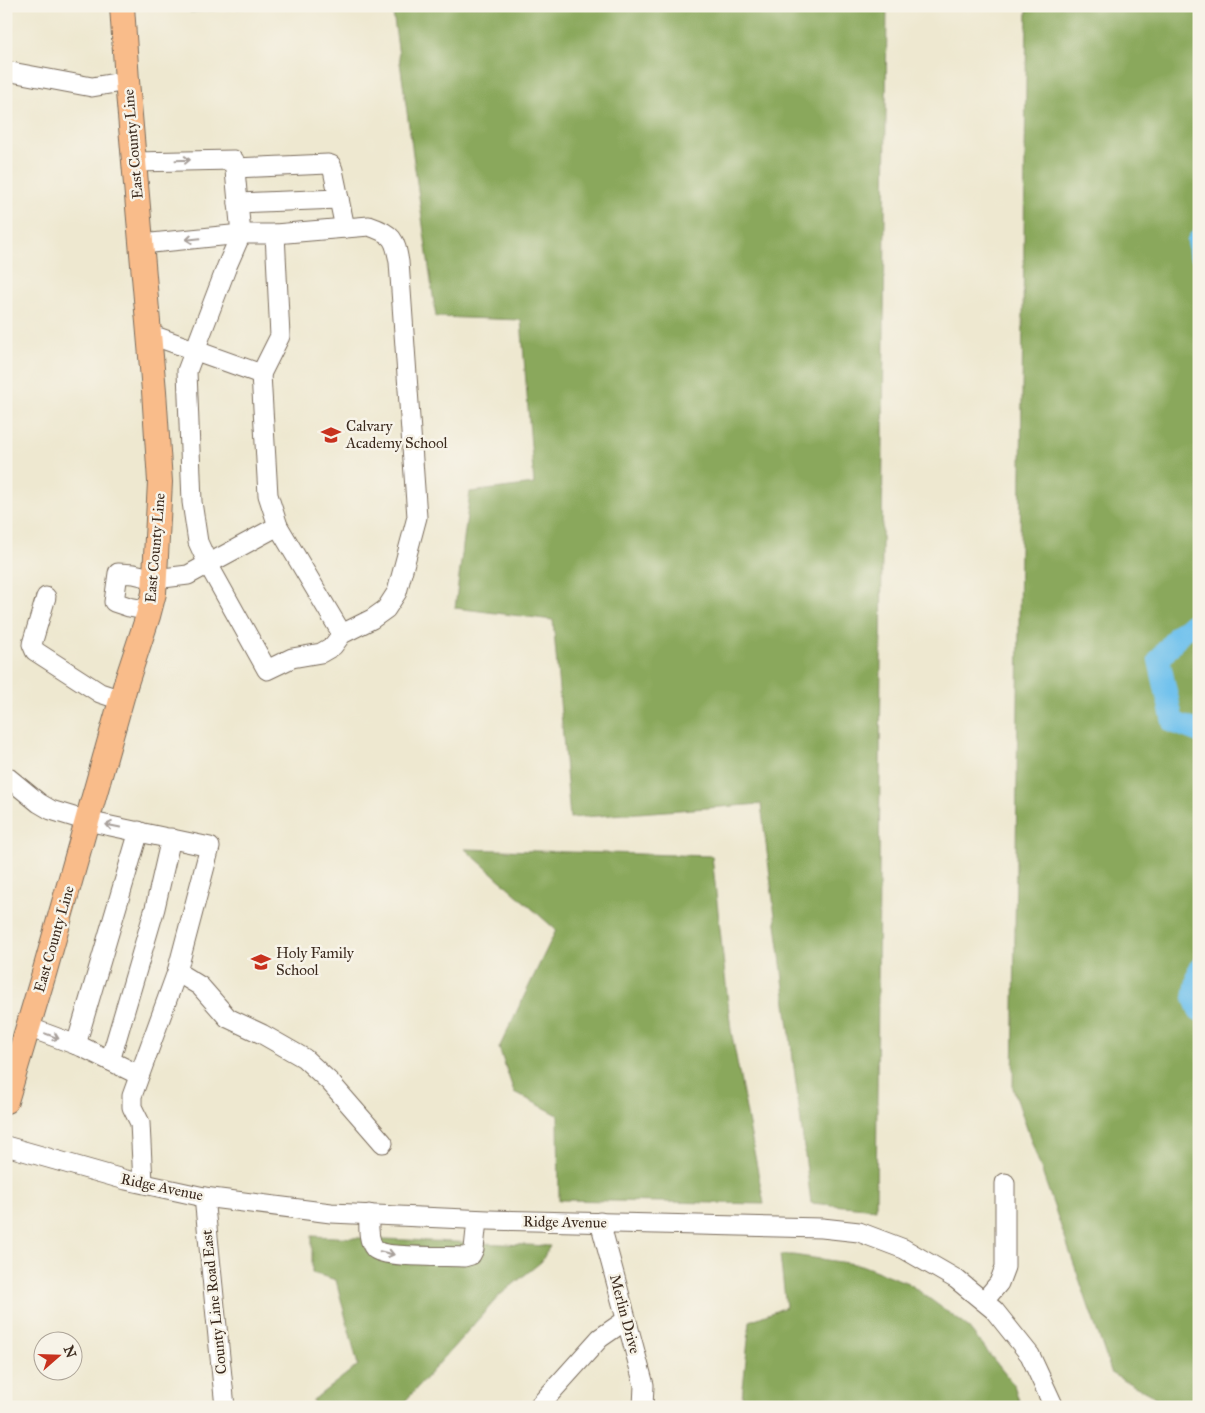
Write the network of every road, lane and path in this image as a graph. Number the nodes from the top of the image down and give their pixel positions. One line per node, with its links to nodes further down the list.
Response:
1 (122, 6): 3 (main road, East County Line)
2 (6, 71): 3 (street)
3 (127, 81): 4 (main road, East County Line)
4 (134, 162): 5 (street, one-way to 5); 11 (main road, East County Line)
5 (234, 164): 6 (street); 7 (street)
6 (339, 199): 7 (street); 8 (street)
7 (238, 203): 9 (street)
8 (345, 228): 10 (street); 20 (street)
9 (241, 234): 10 (street); 11 (street, one-way to 11); 13 (street)
10 (275, 234): 14 (street)
11 (142, 244): 12 (main road, East County Line)
12 (149, 334): 13 (street); 17 (main road, East County Line)
13 (194, 350): 14 (street); 16 (street)
14 (261, 374): 15 (street)
15 (278, 526): 16 (street); 20 (street)
16 (208, 564): 17 (street); 20 (street)
17 (155, 579): 19 (main road, East County Line); 19 (street)
18 (46, 597): 21 (street)
19 (150, 611): 21 (main road, East County Line)
20 (342, 634)
21 (121, 700): 23 (main road, East County Line)
22 (6, 776): 23 (street)
23 (87, 822): 24 (street, one-way to 23); 27 (main road, East County Line)
24 (139, 831): 25 (street); 28 (street)
25 (172, 838): 26 (street); 29 (street)
26 (177, 972): 30 (street); 32 (street)
27 (28, 1027): 28 (street, one-way to 28); 31 (main road, East County Line)
28 (76, 1045): 29 (street)
29 (110, 1061): 30 (street)
30 (139, 1075): 34 (street)
31 (6, 1101)
32 (383, 1143)
33 (6, 1146): 34 (street, Ridge Avenue)
34 (143, 1183): 36 (street, Ridge Avenue)
35 (1005, 1183): 40 (street)
36 (204, 1197): 37 (street, Ridge Avenue); 42 (street, County Line Road East)
37 (369, 1214): 38 (street, Ridge Avenue); 38 (street, one-way to 38)
38 (477, 1220): 39 (street, Ridge Avenue)
39 (600, 1222): 40 (street, Ridge Avenue); 41 (street, Merlin Drive)
40 (984, 1301): 45 (street, Ridge Avenue)
41 (626, 1320): 43 (street); 44 (street, Merlin Drive)
42 (224, 1407)
43 (538, 1407)
44 (643, 1407)
45 (1054, 1407)

